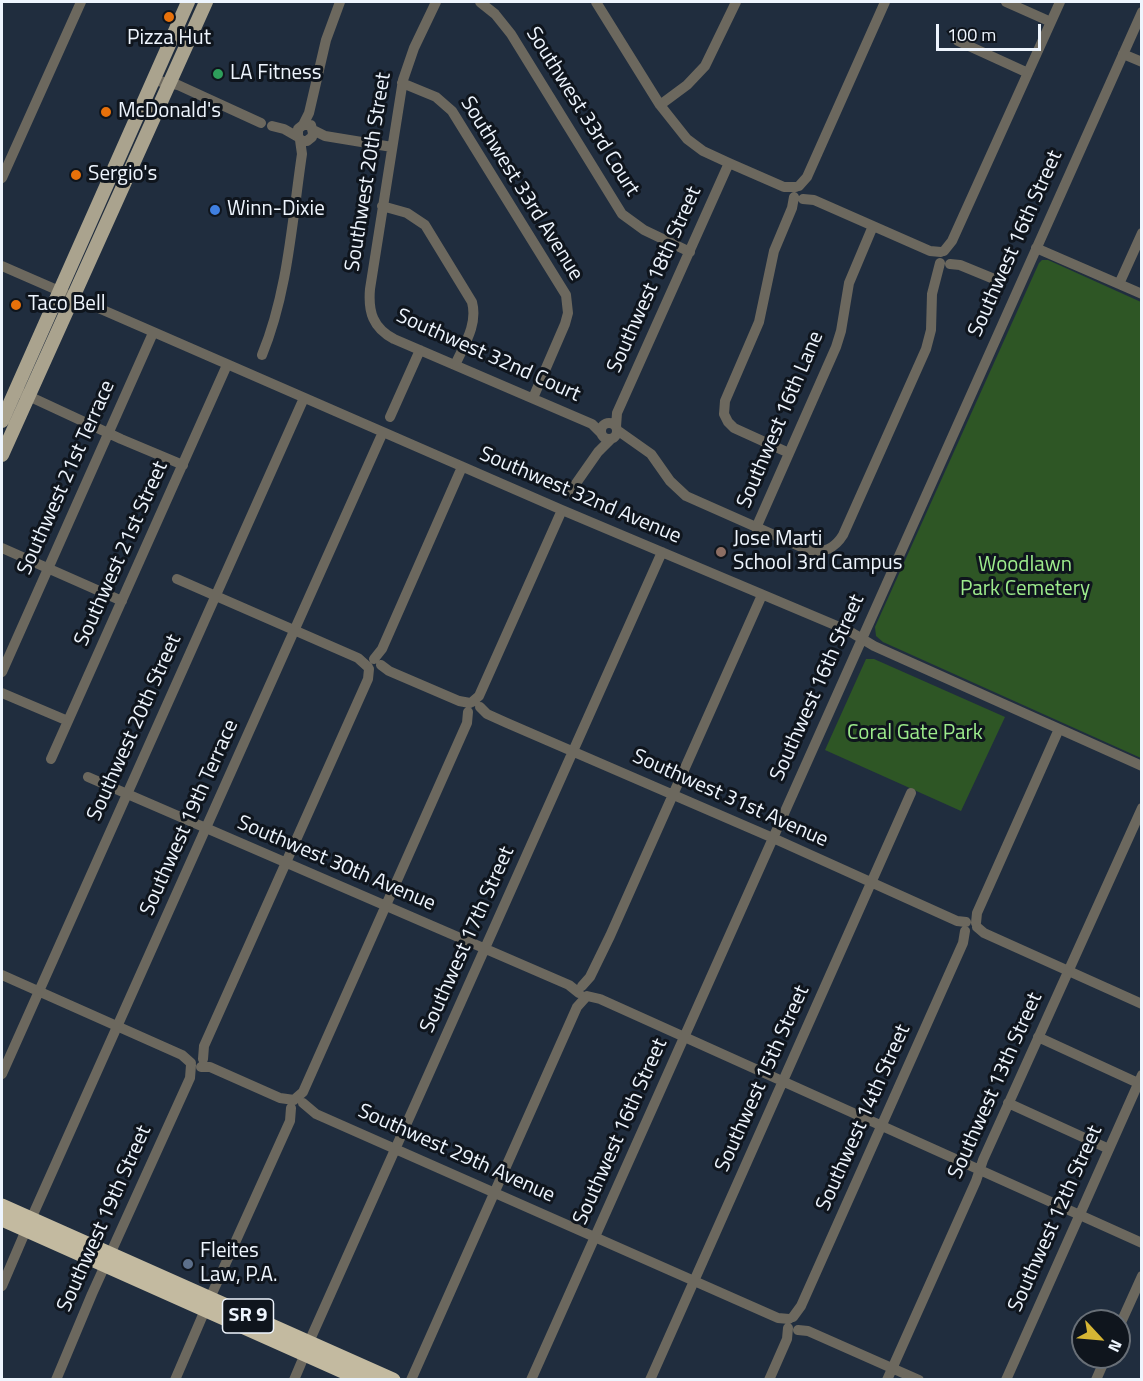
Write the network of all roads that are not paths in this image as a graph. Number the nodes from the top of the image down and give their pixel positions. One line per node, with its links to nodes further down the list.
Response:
1 (81, 2): 29 (street)
2 (188, 2): 18 (main road)
3 (206, 2): 19 (main road)
4 (340, 2): 24 (street)
5 (436, 2): 20 (street, Southwest 20th Street)
6 (480, 2): 35 (street, Southwest 33rd Court)
7 (596, 2): 21 (street)
8 (734, 2): 21 (street)
9 (885, 2): 30 (street)
10 (1006, 2): 13 (street)
11 (1060, 2): 13 (street)
12 (1142, 12): 15 (street, Southwest 16th Street)
13 (1051, 22): 17 (street)
14 (958, 41): 17 (street)
15 (1123, 54): 16 (street); 34 (street, Southwest 16th Street)
16 (1142, 62)
17 (1028, 73): 36 (street)
18 (153, 80): 19 (street); 25 (main road)
19 (170, 82): 22 (street); 27 (main road)
20 (402, 83): 26 (street, Southwest 20th Street); 51 (street, Southwest 33rd Avenue)
21 (660, 105): 28 (street)
22 (261, 123)
23 (272, 126): 24 (street)
24 (306, 133): 26 (street); 46 (street)
25 (125, 143): 27 (main road); 40 (main road)
26 (392, 147): 31 (street, Southwest 20th Street)
27 (138, 153): 42 (main road)
28 (729, 164): 30 (street); 35 (street, Southwest 18th Street)
29 (2, 178)
30 (801, 194): 32 (street); 57 (street)
31 (382, 206): 43 (street, Southwest 20th Street); 48 (street)
32 (873, 226): 36 (street); 57 (street, Southwest 16th Lane)
33 (1142, 233): 39 (street)
34 (1036, 248): 39 (street); 72 (street, Southwest 16th Street)
35 (690, 252): 54 (street, Southwest 18th Street)
36 (945, 258): 38 (street); 63 (street)
37 (2, 266): 40 (street, Southwest 32nd Avenue)
38 (999, 281)
39 (1119, 284): 41 (street)
40 (60, 292): 42 (street, Southwest 32nd Avenue); 49 (main road)
41 (1142, 294)
42 (73, 298): 44 (street, Southwest 32nd Avenue); 49 (main road)
43 (372, 318): 45 (street, Southwest 32nd Court)
44 (153, 333): 47 (street, Southwest 32nd Avenue); 56 (street, Southwest 21st Terrace)
45 (420, 350): 48 (street, Southwest 32nd Court); 52 (street)
46 (262, 355)
47 (227, 365): 50 (street, Southwest 32nd Avenue); 59 (street, Southwest 21st Street)
48 (455, 365): 51 (street, Southwest 32nd Court)
49 (22, 393): 53 (main road); 56 (street); 58 (main road)
50 (304, 398): 55 (street, Southwest 32nd Avenue); 69 (street, Southwest 20th Street)
51 (533, 398): 54 (street, Southwest 32nd Court)
52 (390, 417)
53 (2, 421)
54 (609, 431): 61 (street); 63 (street)
55 (383, 432): 60 (street, Southwest 32nd Avenue); 71 (street, Southwest 19th Terrace)
56 (109, 433): 59 (street); 66 (street, Southwest 21st Terrace)
57 (789, 453): 63 (street, Southwest 16th Lane)
58 (2, 455)
59 (183, 465): 70 (street, Southwest 21st Street)
60 (462, 467): 62 (street, Southwest 32nd Avenue); 73 (street, Southwest 19th Street)
61 (570, 492)
62 (562, 510): 65 (street, Southwest 32nd Avenue); 76 (street)
63 (756, 528)
64 (2, 548): 66 (street)
65 (662, 552): 68 (street, Southwest 32nd Avenue); 79 (street, Southwest 17th Street)
66 (48, 568): 70 (street); 74 (street, Southwest 21st Terrace)
67 (177, 579): 69 (street, Southwest 31st Avenue)
68 (762, 595): 72 (street, Southwest 32nd Avenue); 85 (street)
69 (215, 596): 71 (street, Southwest 31st Avenue); 84 (street, Southwest 20th Street)
70 (122, 601): 77 (street, Southwest 21st Street)
71 (295, 630): 73 (street, Southwest 31st Avenue); 87 (street, Southwest 19th Terrace)
72 (861, 639): 78 (street, Southwest 32nd Avenue); 88 (street, Southwest 16th Street)
73 (376, 667): 76 (street, Southwest 31st Avenue); 89 (street, Southwest 19th Street)
74 (2, 672)
75 (2, 693): 77 (street)
76 (474, 708): 79 (street, Southwest 31st Avenue); 91 (street)
77 (68, 722): 80 (street, Southwest 21st Street)
78 (1059, 729): 81 (street, Southwest 32nd Avenue); 92 (street, Southwest 14th Street)
79 (573, 751): 85 (street, Southwest 31st Avenue); 93 (street, Southwest 17th Street)
80 (51, 759)
81 (1142, 766)
82 (88, 777): 84 (street, Southwest 30th Avenue)
83 (911, 793): 90 (street, Southwest 15th Street)
84 (127, 794): 87 (street, Southwest 30th Avenue); 97 (street, Southwest 20th Street)
85 (673, 795): 88 (street, Southwest 31st Avenue); 96 (street)
86 (1142, 808): 94 (street, Southwest 13th Street)
87 (206, 829): 89 (street, Southwest 30th Avenue); 99 (street, Southwest 19th Terrace)
88 (773, 838): 90 (street, Southwest 31st Avenue); 100 (street, Southwest 16th Street)
89 (286, 863): 91 (street, Southwest 30th Avenue); 102 (street, Southwest 19th Street)
90 (871, 882): 92 (street, Southwest 31st Avenue); 105 (street, Southwest 15th Street)
91 (385, 907): 93 (street, Southwest 30th Avenue); 107 (street)
92 (970, 927): 94 (street, Southwest 31st Avenue); 108 (street, Southwest 14th Street)
93 (486, 949): 96 (street, Southwest 30th Avenue); 109 (street, Southwest 17th Street)
94 (1068, 971): 98 (street, Southwest 31st Avenue); 101 (street, Southwest 13th Street)
95 (2, 975): 97 (street, Southwest 29th Avenue)
96 (584, 991): 100 (street); 112 (street)
97 (38, 992): 99 (street, Southwest 29th Avenue); 103 (street, Southwest 20th Street)
98 (1142, 1004)
99 (118, 1027): 102 (street, Southwest 29th Avenue); 116 (street, Southwest 19th Terrace)
100 (685, 1037): 105 (street); 117 (street, Southwest 16th Street)
101 (1038, 1037): 104 (street); 106 (street, Southwest 13th Street)
102 (197, 1062): 107 (street, Southwest 29th Avenue); 119 (street, Southwest 19th Street)
103 (2, 1074)
104 (1140, 1079): 110 (street, Southwest 12th Street)
105 (783, 1083): 108 (street); 121 (street, Southwest 15th Street)
106 (1008, 1103): 110 (street); 111 (street, Southwest 13th Street)
107 (297, 1104): 109 (street, Southwest 29th Avenue); 123 (street)
108 (882, 1126): 111 (street); 125 (street, Southwest 14th Street)
109 (396, 1149): 112 (street, Southwest 29th Avenue); 126 (street, Southwest 17th Street)
110 (1109, 1149): 114 (street, Southwest 12th Street)
111 (979, 1171): 114 (street); 127 (street, Southwest 13th Street)
112 (494, 1192): 117 (street, Southwest 29th Avenue); 133 (street)
113 (2, 1206): 116 (highway, SR 9)
114 (1079, 1216): 118 (street); 139 (street, Southwest 12th Street)
115 (2, 1219): 116 (highway, SR 9)
116 (29, 1225): 119 (highway, SR 9); 122 (street, Southwest 19th Terrace)
117 (596, 1237): 121 (street, Southwest 29th Avenue); 134 (street, Southwest 16th Street)
118 (1142, 1243)
119 (107, 1259): 123 (highway, SR 9); 128 (street, Southwest 19th Street)
120 (1142, 1276): 124 (street)
121 (694, 1280): 125 (street, Southwest 29th Avenue); 135 (street, Southwest 15th Street)
122 (2, 1286)
123 (208, 1304): 126 (highway, SR 9); 129 (street)
124 (1127, 1309)
125 (794, 1324): 127 (street, Southwest 29th Avenue); 136 (street, Southwest 14th Street)
126 (307, 1348): 130 (street, Southwest 17th Street); 131 (highway, SR 9); 132 (highway, SR 9)
127 (892, 1368): 137 (street, Southwest 13th Street); 138 (street, Southwest 29th Avenue)
128 (56, 1380)
129 (175, 1380)
130 (294, 1380)
131 (363, 1380)
132 (393, 1380)
133 (411, 1380)
134 (531, 1380)
135 (650, 1380)
136 (769, 1380)
137 (887, 1380)
138 (919, 1380)
139 (1006, 1380)

